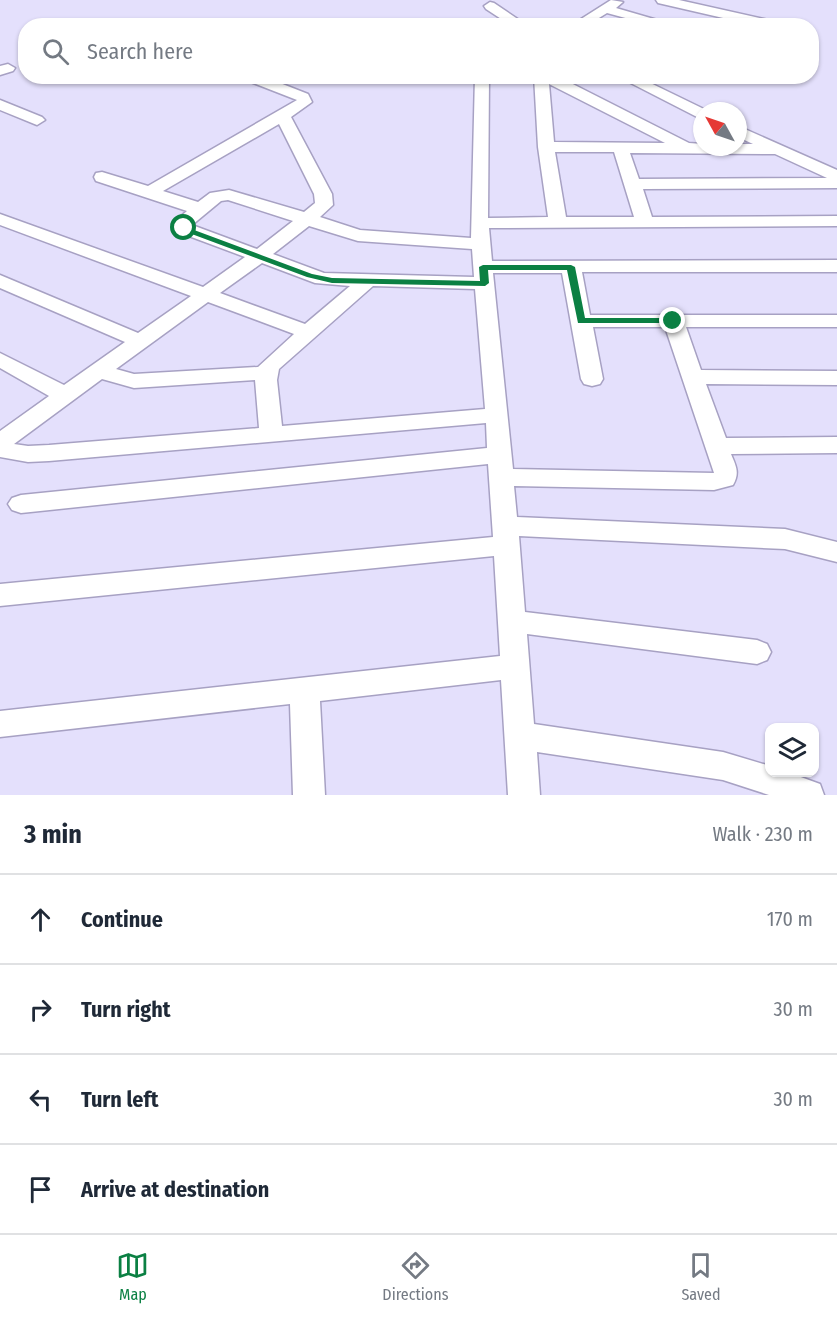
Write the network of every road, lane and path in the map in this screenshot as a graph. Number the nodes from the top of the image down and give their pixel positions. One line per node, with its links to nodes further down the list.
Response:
1 (620, 0): 4 (street)
2 (663, 0): 8 (street)
3 (488, 8): 5 (street)
4 (605, 9): 6 (street); 7 (street)
5 (507, 18)
6 (590, 18)
7 (640, 18)
8 (742, 18)
9 (267, 84): 16 (street)
10 (482, 84): 34 (street)
11 (543, 84): 19 (street)
12 (559, 84): 21 (street)
13 (640, 84): 15 (street)
14 (0, 105): 17 (street)
15 (693, 110)
16 (283, 116): 27 (street); 30 (street)
17 (36, 120)
18 (747, 135): 22 (street)
19 (546, 147): 20 (street); 33 (street)
20 (620, 147): 21 (street); 26 (street)
21 (688, 148): 22 (street)
22 (776, 149): 23 (street)
23 (837, 176)
24 (102, 177): 27 (street)
25 (837, 183): 26 (street)
26 (632, 184): 32 (street)
27 (150, 192): 28 (street)
28 (200, 209): 30 (street); 35 (street)
29 (0, 219): 41 (street)
30 (306, 220): 34 (street); 35 (street)
31 (837, 221): 32 (street)
32 (645, 222): 33 (street)
33 (558, 223): 34 (street)
34 (480, 234): 38 (street)
35 (258, 257): 40 (street); 41 (street)
36 (837, 266): 37 (street)
37 (571, 267): 38 (street); 42 (street)
38 (484, 275): 40 (street); 54 (street)
39 (0, 281): 46 (street)
40 (367, 281): 45 (street)
41 (206, 295): 45 (street); 46 (street)
42 (581, 321): 43 (street); 52 (street)
43 (673, 321): 44 (street); 50 (street)
44 (837, 321)
45 (307, 332): 49 (street)
46 (141, 342): 48 (street)
47 (0, 359): 53 (street)
48 (99, 371): 49 (street); 53 (street)
49 (266, 374): 55 (street)
50 (692, 377): 51 (street); 57 (street)
51 (837, 378)
52 (592, 379)
53 (65, 395): 56 (street)
54 (497, 415): 55 (street); 60 (street)
55 (271, 434): 59 (street)
56 (0, 442)
57 (717, 446): 58 (street); 60 (street)
58 (837, 446)
59 (0, 449)
60 (501, 466): 61 (street); 62 (street)
61 (21, 504)
62 (506, 536): 63 (street); 64 (street); 65 (street)
63 (837, 552)
64 (0, 595)
65 (512, 621): 66 (street); 67 (street)
66 (757, 652)
67 (516, 666): 68 (street); 70 (street)
68 (304, 689): 69 (street); 71 (street)
69 (0, 724)
70 (521, 736): 72 (street); 73 (street)
71 (309, 795)
72 (524, 795)
73 (808, 795)

